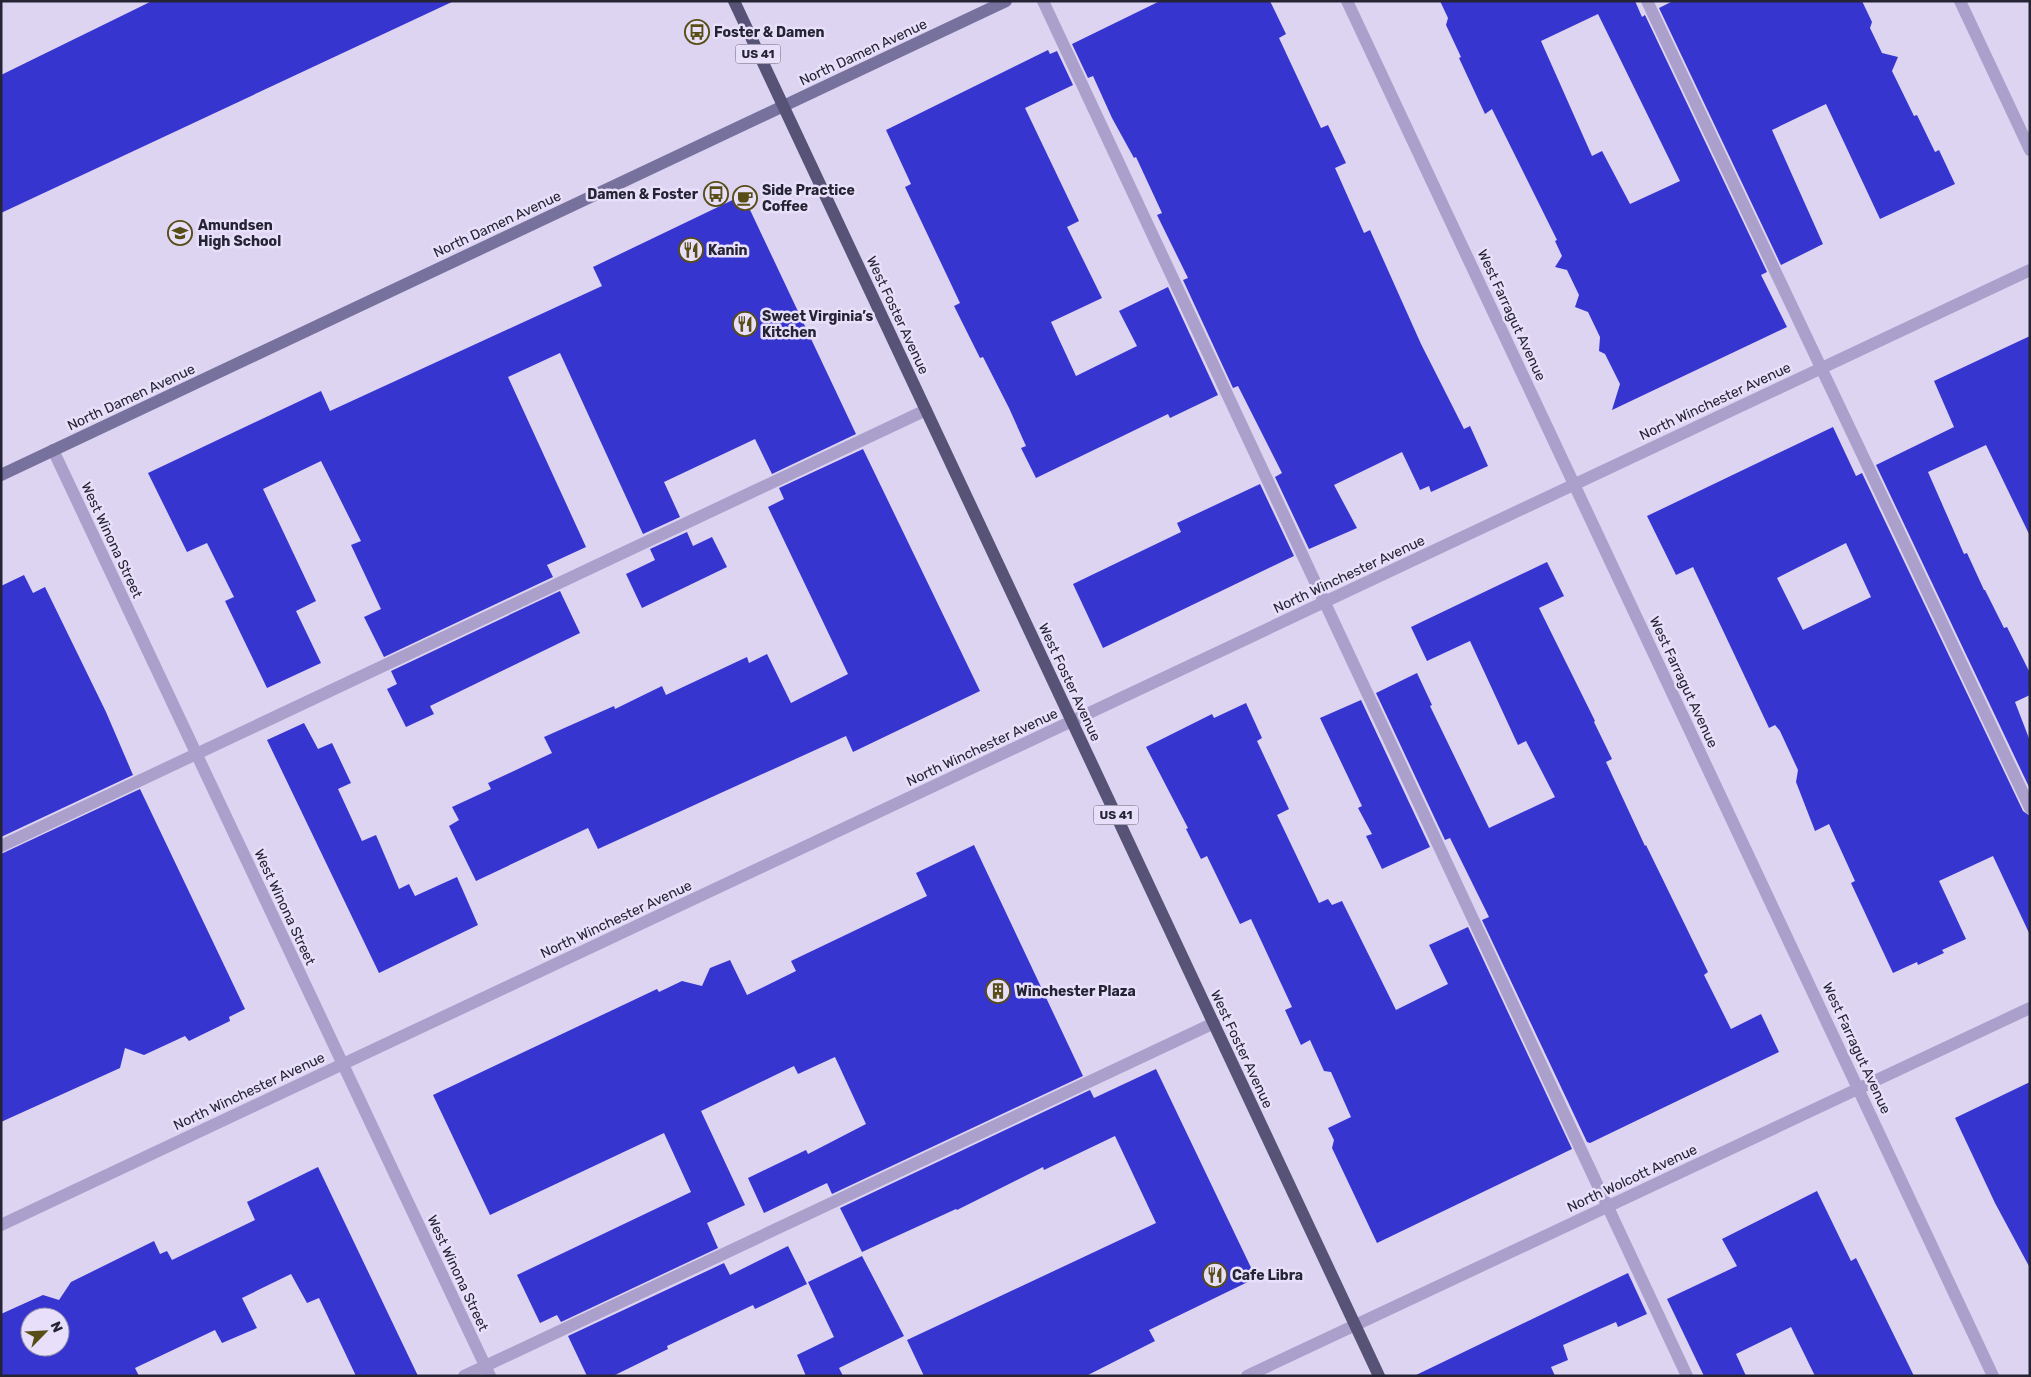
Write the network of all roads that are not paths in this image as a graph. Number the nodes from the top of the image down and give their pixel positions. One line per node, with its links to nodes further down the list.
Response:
1 (734, 1): 7 (main road, West Foster Avenue / US 41)
2 (1006, 1): 7 (main road, North Damen Avenue)
3 (1044, 1): 15 (street)
4 (1347, 1): 14 (street, West Farragut Avenue)
5 (1646, 1): 10 (street)
6 (1960, 1): 8 (street)
7 (784, 106): 11 (main road, West Foster Avenue / US 41); 12 (main road, North Damen Avenue)
8 (2030, 150)
9 (2030, 270): 10 (street, North Winchester Avenue)
10 (1821, 368): 14 (street, North Winchester Avenue); 18 (street)
11 (926, 410): 16 (main road, West Foster Avenue / US 41); 17 (street)
12 (53, 450): 13 (main road, North Damen Avenue); 17 (street, West Winona Street)
13 (1, 475)
14 (1574, 485): 15 (street, North Winchester Avenue); 23 (street, West Farragut Avenue)
15 (1326, 602): 16 (street, North Winchester Avenue); 24 (street)
16 (1072, 721): 21 (main road, West Foster Avenue / US 41); 22 (street, North Winchester Avenue)
17 (197, 755): 19 (street); 22 (street, West Winona Street)
18 (2030, 808)
19 (1, 846)
20 (2030, 1008): 23 (street, North Wolcott Avenue)
21 (1214, 1023): 26 (main road, West Foster Avenue / US 41); 27 (street)
22 (343, 1064): 25 (street, North Winchester Avenue); 27 (street, West Winona Street)
23 (1859, 1088): 24 (street, North Wolcott Avenue); 32 (street, West Farragut Avenue)
24 (1608, 1206): 26 (street, North Wolcott Avenue); 31 (street)
25 (1, 1225)
26 (1355, 1324): 29 (street, North Wolcott Avenue); 30 (main road, West Foster Avenue / US 41)
27 (488, 1371): 28 (street)
28 (464, 1376)
29 (1247, 1376)
30 (1379, 1376)
31 (1688, 1376)
32 (1993, 1376)

